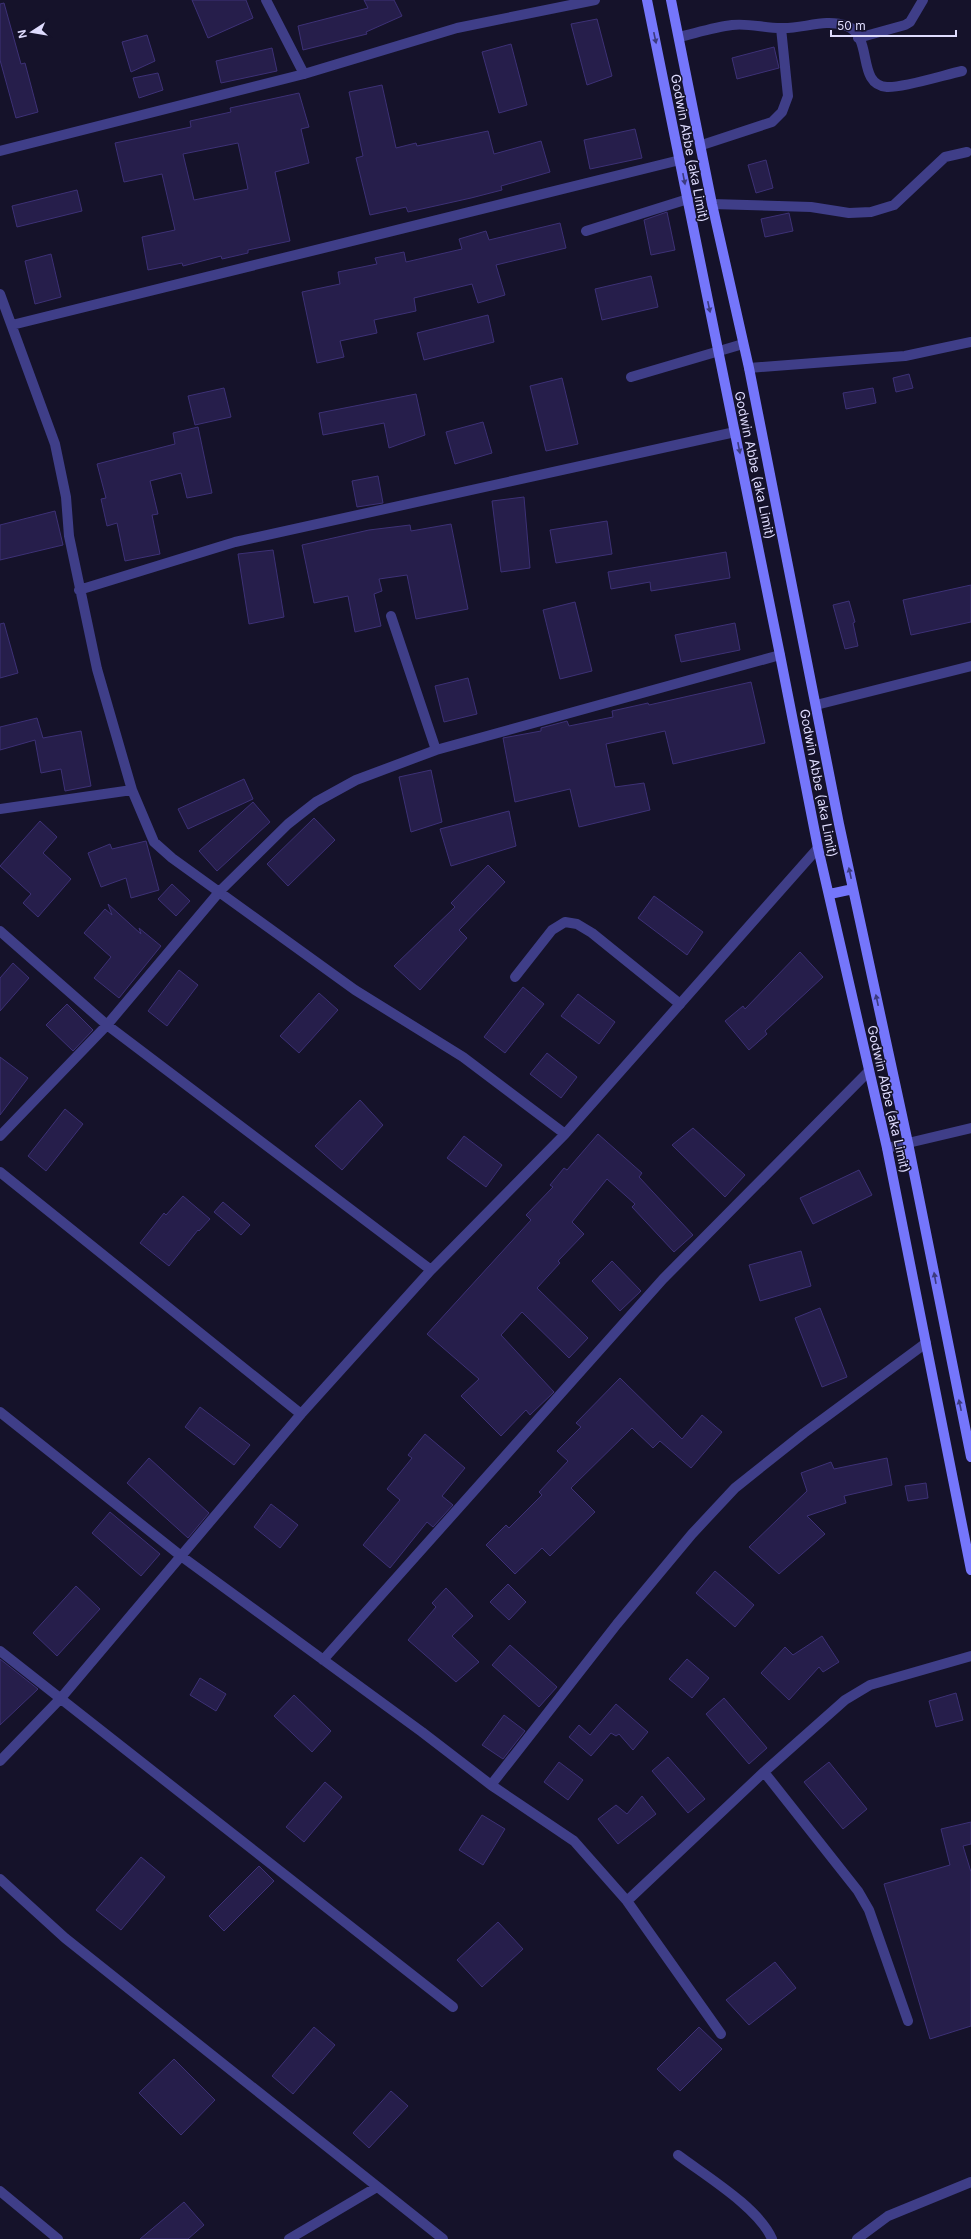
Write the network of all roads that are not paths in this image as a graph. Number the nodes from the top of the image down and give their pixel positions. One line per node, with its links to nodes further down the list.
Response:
1 (266, 0): 10 (street)
2 (595, 0): 10 (street)
3 (647, 0): 14 (street, Godwin Abbe (aka Limit), one-way to 14)
4 (671, 0): 7 (street, Godwin Abbe (aka Limit))
5 (923, 0): 8 (street)
6 (781, 28): 7 (street); 8 (street); 11 (street)
7 (679, 37): 11 (street, Godwin Abbe (aka Limit))
8 (858, 38): 9 (street)
9 (962, 71)
10 (304, 74): 12 (street)
11 (702, 145): 16 (street, Godwin Abbe (aka Limit))
12 (0, 151)
13 (968, 152): 16 (street)
14 (680, 160): 15 (street, Godwin Abbe (aka Limit), one-way to 15); 19 (street)
15 (688, 199): 17 (street); 22 (street, Godwin Abbe (aka Limit), one-way to 22)
16 (712, 204): 21 (street, Godwin Abbe (aka Limit))
17 (586, 231)
18 (0, 294): 19 (street)
19 (12, 325): 26 (street)
20 (971, 342): 23 (street)
21 (743, 344): 22 (street); 23 (street, Godwin Abbe (aka Limit))
22 (718, 350): 24 (street); 25 (street, Godwin Abbe (aka Limit))
23 (749, 368): 30 (street, Godwin Abbe (aka Limit))
24 (632, 377)
25 (735, 432): 26 (street); 28 (street, Godwin Abbe (aka Limit), one-way to 28)
26 (79, 590): 32 (street)
27 (391, 616): 31 (street)
28 (780, 655): 31 (street); 34 (street, Godwin Abbe (aka Limit))
29 (971, 666): 30 (street)
30 (816, 705): 35 (street, Godwin Abbe (aka Limit), one-way to 30)
31 (436, 750): 36 (street)
32 (132, 790): 33 (street); 36 (street)
33 (0, 809)
34 (818, 848): 37 (street, Godwin Abbe (aka Limit)); 40 (street)
35 (853, 889): 37 (street); 46 (street, Godwin Abbe (aka Limit), one-way to 35)
36 (220, 891): 41 (street); 44 (street)
37 (830, 894): 42 (street, Godwin Abbe (aka Limit))
38 (0, 931): 41 (street)
39 (516, 977): 40 (street)
40 (680, 1004): 44 (street)
41 (106, 1025): 45 (street); 49 (street)
42 (869, 1071): 47 (street, Godwin Abbe (aka Limit)); 58 (street)
43 (971, 1128): 46 (street)
44 (565, 1134): 49 (street)
45 (0, 1136)
46 (908, 1144): 47 (street); 53 (street, Godwin Abbe (aka Limit), one-way to 46)
47 (887, 1148): 50 (street, Godwin Abbe (aka Limit))
48 (0, 1172): 52 (street)
49 (431, 1270): 52 (street)
50 (926, 1343): 55 (street, Godwin Abbe (aka Limit)); 62 (street)
51 (0, 1412): 54 (street)
52 (300, 1414): 54 (street)
53 (971, 1457)
54 (181, 1556): 58 (street); 59 (street)
55 (971, 1570)
56 (0, 1651): 59 (street)
57 (971, 1656): 61 (street)
58 (324, 1660): 62 (street)
59 (61, 1698): 60 (street); 65 (street)
60 (0, 1761)
61 (764, 1772): 64 (street); 66 (street)
62 (491, 1786): 64 (street)
63 (0, 1880): 70 (street)
64 (627, 1901): 67 (street)
65 (453, 2007)
66 (908, 2021)
67 (721, 2034)
68 (678, 2155): 75 (street)
69 (971, 2182): 76 (street)
70 (377, 2187): 73 (street); 74 (street)
71 (0, 2191): 72 (street)
72 (58, 2239)
73 (289, 2239)
74 (443, 2239)
75 (772, 2239)
76 (857, 2239)

